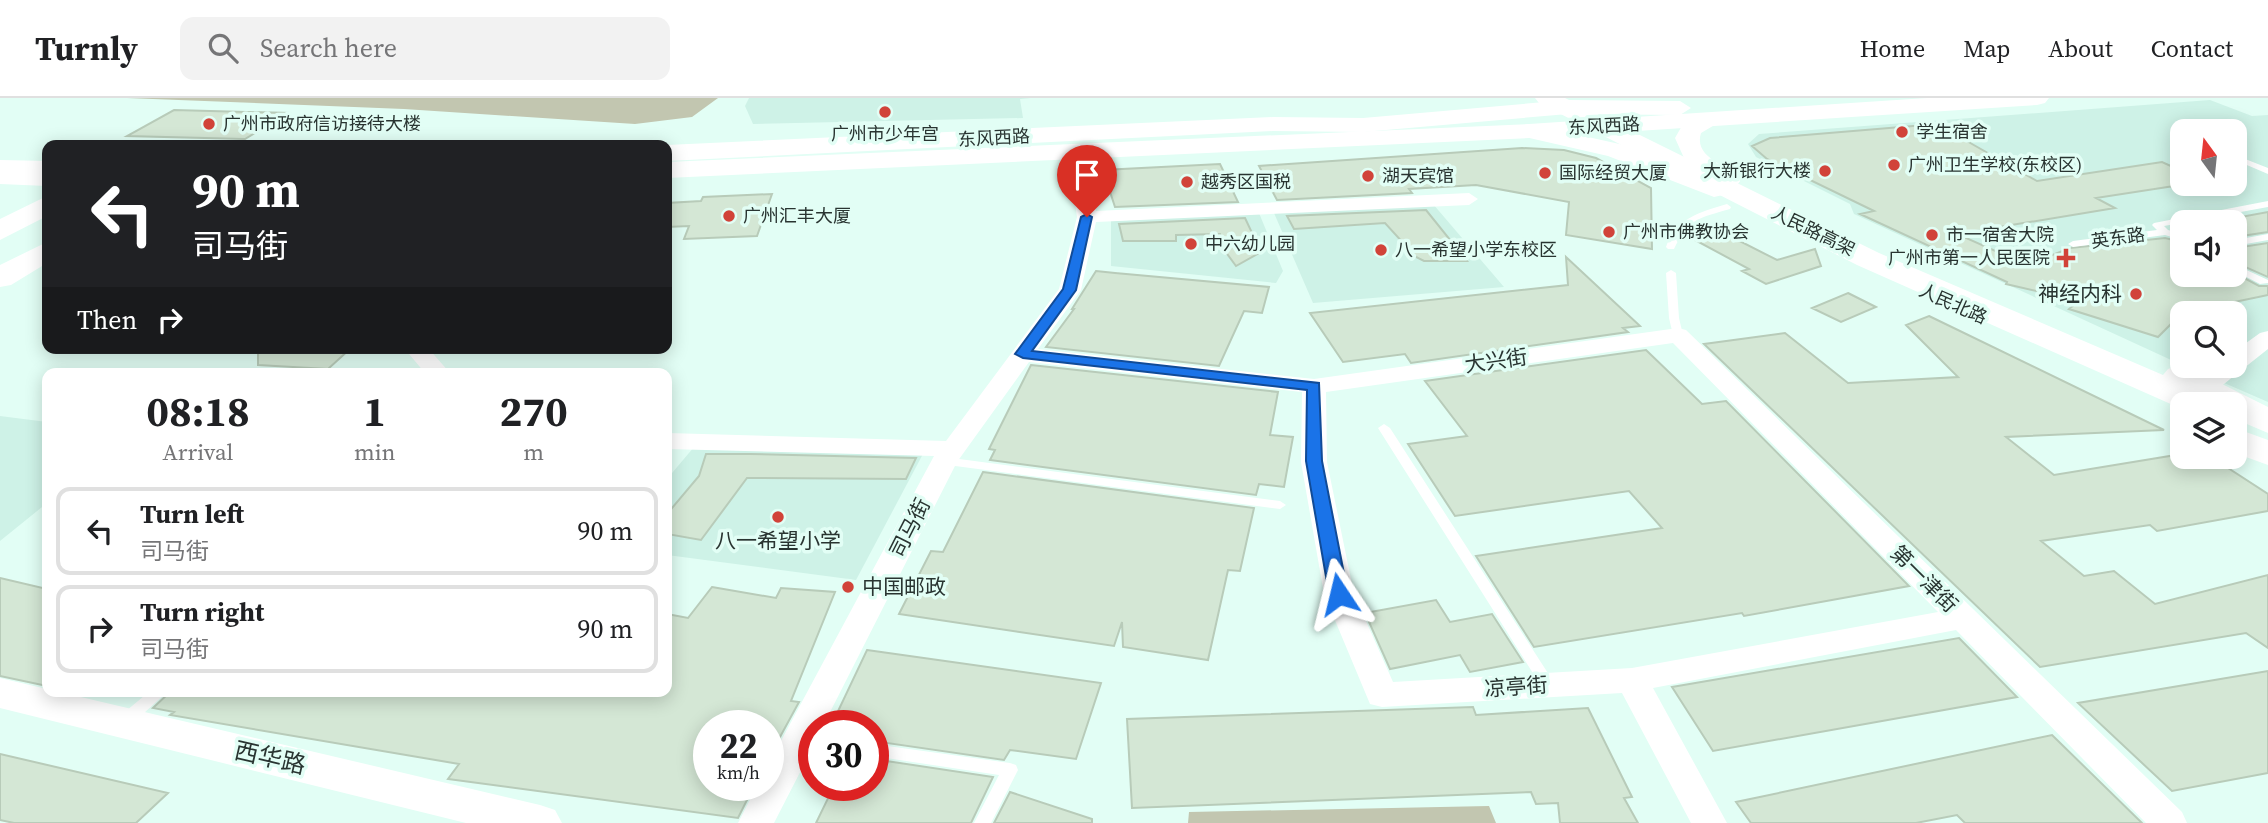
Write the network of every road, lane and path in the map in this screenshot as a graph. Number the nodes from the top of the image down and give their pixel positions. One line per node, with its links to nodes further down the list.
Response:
1 (1547, 98): 55 (main road, 人民路高架)
2 (1587, 98): 6 (main road)
3 (1831, 98): 6 (main road, 东风西路)
4 (2037, 98): 7 (main road, 东风西路)
5 (1511, 105): 6 (main road); 8 (main road)
6 (1679, 108): 8 (main road, 东风西路)
7 (1711, 120): 9 (main road, 东风西路); 14 (main road)
8 (1363, 125): 13 (main road, 东风西路); 20 (main road, 东风西路)
9 (1529, 131): 10 (main road, 东风西路); 22 (main road, 人民北路)
10 (1172, 148): 15 (main road, 东风西路); 20 (main road, 东风西路)
11 (0, 150): 12 (main road)
12 (42, 151)
13 (672, 153)
14 (1693, 155): 22 (main road); 56 (main road, 人民北路); 60 (main road)
15 (1077, 156): 28 (main road, 东风西路); 33 (street, 司马街)
16 (0, 159): 17 (main road)
17 (42, 161)
18 (672, 162): 20 (main road)
19 (2247, 163): 25 (lane)
20 (712, 164): 24 (main road)
21 (0, 167): 23 (main road)
22 (1663, 167): 32 (main road); 57 (main road, 人民北路)
23 (42, 169)
24 (672, 169)
25 (2268, 171)
26 (0, 176): 27 (main road)
27 (42, 178)
28 (672, 179)
29 (1469, 199): 33 (street)
30 (2268, 204): 35 (lane, 英东路)
31 (42, 207): 34 (main road)
32 (1727, 207): 40 (lane); 58 (main road)
33 (1087, 217): 50 (street, 司马街)
34 (0, 231)
35 (2165, 232): 36 (lane); 39 (lane, 英东路)
36 (2170, 233)
37 (2268, 237): 38 (lane)
38 (2247, 241)
39 (2073, 244)
40 (1671, 247)
41 (42, 254): 44 (main road)
42 (1671, 273): 46 (lane)
43 (2247, 274): 45 (lane)
44 (0, 278)
45 (2264, 282)
46 (1678, 335): 53 (street, 大兴街); 70 (street, 第一津街)
47 (2268, 338): 48 (street)
48 (2247, 353)
49 (421, 354): 51 (street)
50 (1023, 354): 53 (street); 68 (street, 司马街)
51 (433, 368)
52 (2220, 378): 54 (street)
53 (1314, 386): 72 (street, 凉亭街)
54 (2207, 392)
55 (2170, 393)
56 (2170, 393)
57 (2170, 394)
58 (2170, 395)
59 (2247, 416): 60 (main road)
60 (2268, 424)
61 (2247, 427): 63 (main road)
62 (1384, 428): 72 (lane)
63 (2268, 438)
64 (2247, 440): 67 (main road)
65 (672, 441): 68 (street)
66 (2247, 444): 67 (main road)
67 (2268, 452)
68 (949, 455): 69 (lane); 75 (street, 司马街)
69 (1280, 505)
70 (1964, 618): 71 (street, 凉亭街); 83 (street, 第一津街)
71 (1632, 680): 72 (street, 凉亭街); 82 (street)
72 (1548, 685)
73 (0, 693): 76 (street, 西华路)
74 (154, 697): 76 (lane)
75 (822, 710)
76 (123, 723): 79 (street, 西华路)
77 (889, 752): 81 (lane)
78 (798, 754): 80 (street, 司马街)
79 (540, 823)
80 (756, 823)
81 (982, 823)
82 (1709, 823)
83 (2169, 823)

